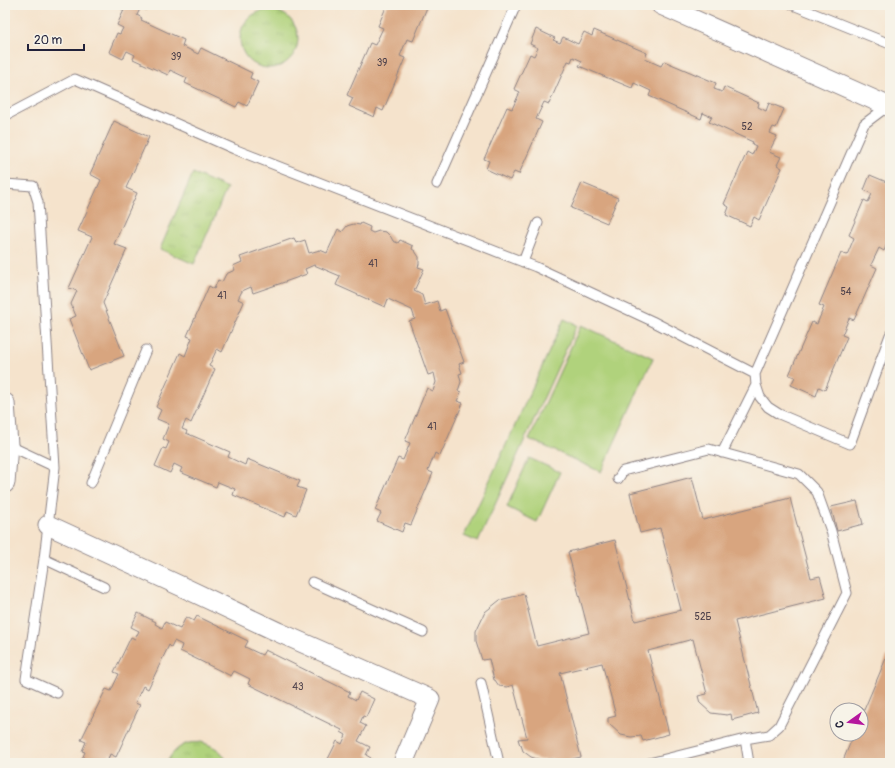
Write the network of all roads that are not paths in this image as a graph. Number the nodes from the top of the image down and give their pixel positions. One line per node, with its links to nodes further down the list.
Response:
1 (516, 5): 8 (lane)
2 (661, 5): 5 (street)
3 (794, 5): 4 (lane)
4 (890, 44)
5 (889, 105): 13 (lane)
6 (5, 116): 10 (lane)
7 (5, 184): 18 (lane)
8 (437, 184)
9 (538, 223): 10 (lane)
10 (523, 262): 13 (lane)
11 (890, 335): 14 (lane)
12 (146, 350): 21 (lane)
13 (755, 374): 14 (lane)
14 (756, 385): 17 (lane)
15 (5, 403): 16 (street)
16 (8, 445): 18 (lane); 20 (street)
17 (722, 453): 19 (lane); 29 (lane)
18 (55, 467): 22 (lane)
19 (618, 479)
20 (5, 483)
21 (91, 483)
22 (48, 526): 23 (lane); 30 (street)
23 (44, 559): 25 (lane); 28 (lane)
24 (312, 582): 26 (lane)
25 (104, 587)
26 (423, 632)
27 (481, 683): 31 (lane)
28 (57, 694)
29 (745, 739): 32 (lane); 33 (lane)
30 (403, 763)
31 (499, 763)
32 (648, 763)
33 (750, 763)

